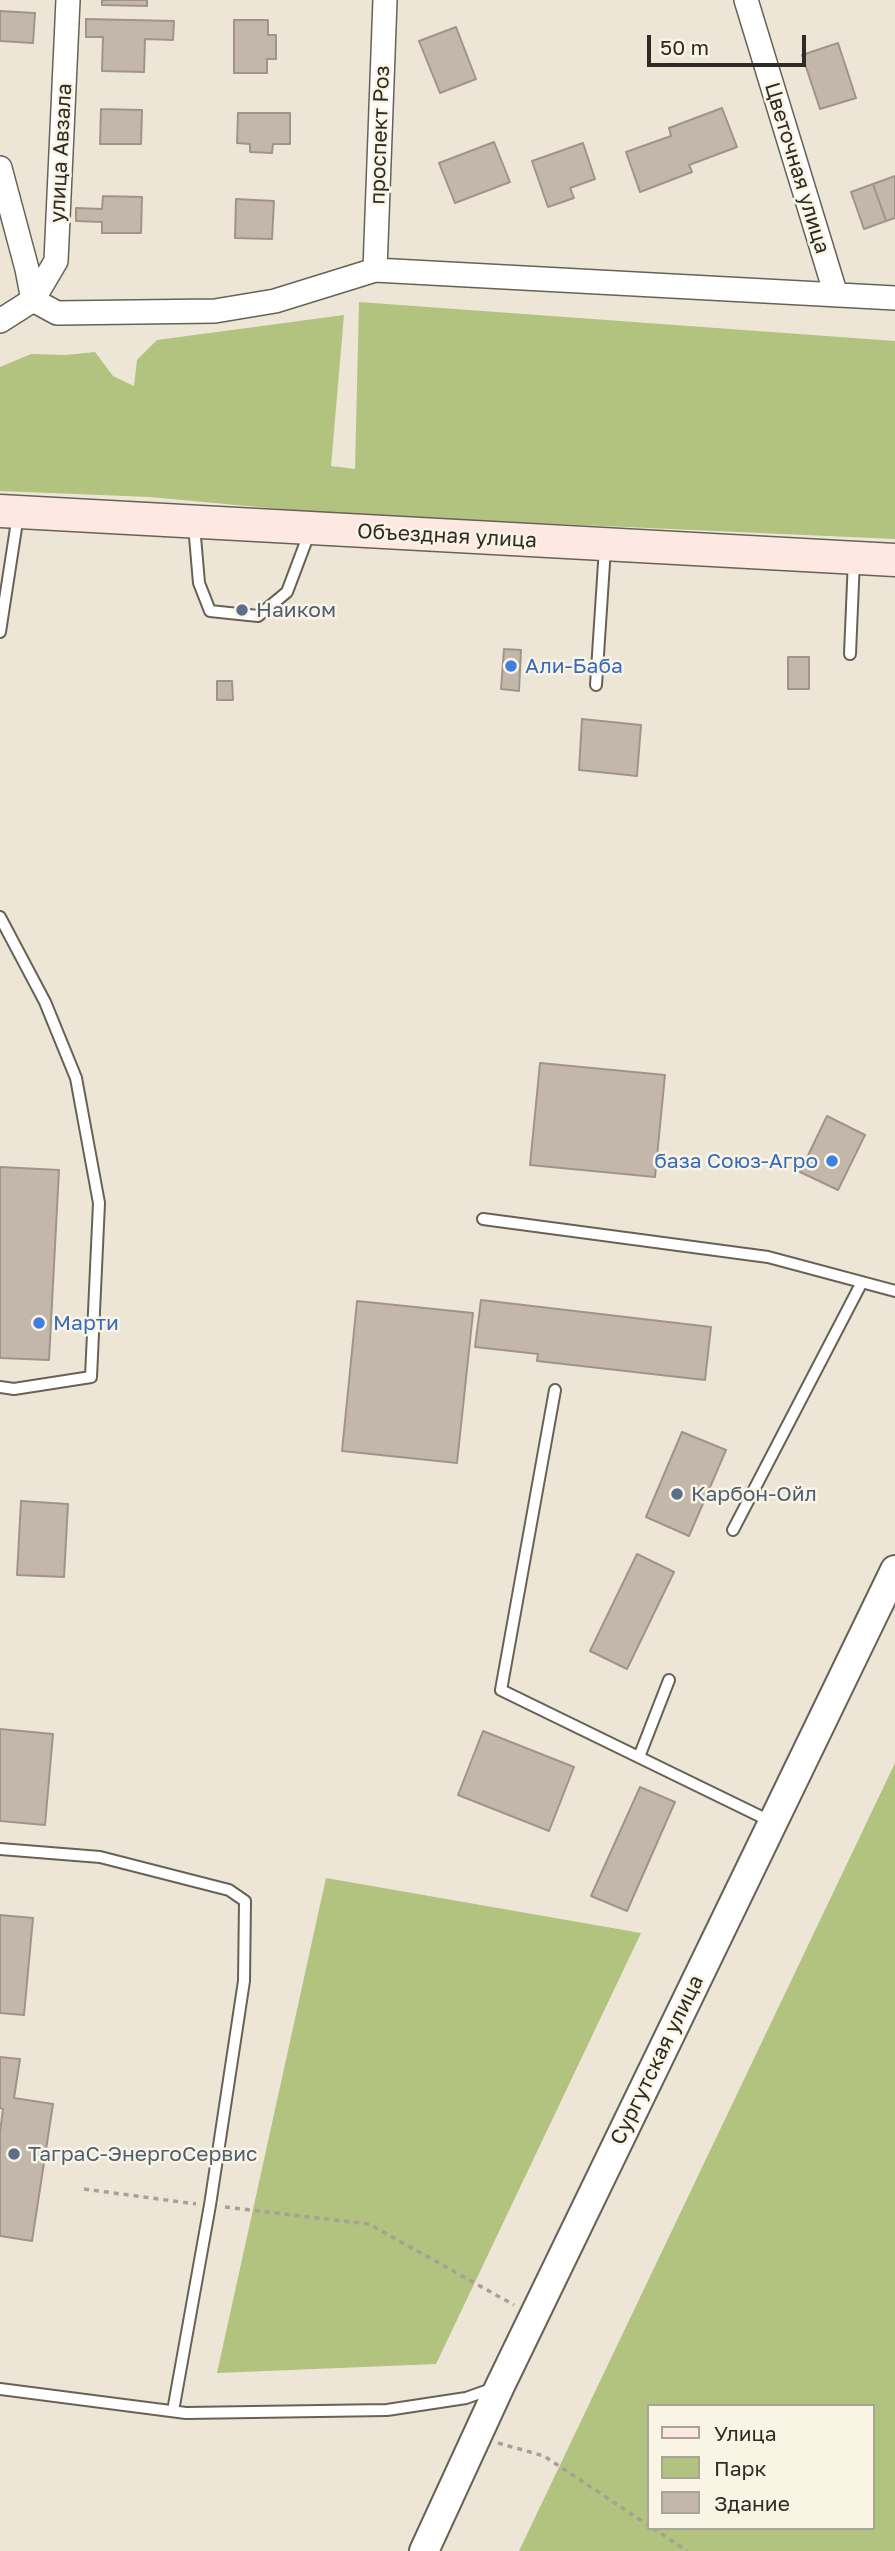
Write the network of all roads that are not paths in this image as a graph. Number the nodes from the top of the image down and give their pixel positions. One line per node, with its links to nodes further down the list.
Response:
1 (68, 0): 8 (street, улица Авзала)
2 (385, 0): 5 (street, проспект Роз)
3 (746, 0): 6 (street, Цветочная улица)
4 (0, 168): 8 (street)
5 (376, 270): 6 (street); 9 (street)
6 (836, 295): 7 (street)
7 (895, 298)
8 (33, 300): 9 (street); 10 (street)
9 (57, 313): 10 (street)
10 (0, 321)
11 (9, 512): 12 (main road, Объездная улица); 17 (lane)
12 (194, 522): 13 (main road, Объездная улица); 13 (lane)
13 (311, 528): 14 (main road, Объездная улица)
14 (606, 545): 15 (main road, Объездная улица); 19 (lane)
15 (855, 558): 16 (main road, Объездная улица); 18 (lane)
16 (895, 560)
17 (0, 632)
18 (850, 654)
19 (596, 685)
20 (0, 917): 24 (lane)
21 (483, 1219): 22 (lane)
22 (862, 1282): 23 (lane); 26 (lane)
23 (895, 1291)
24 (0, 1387)
25 (555, 1390): 29 (lane)
26 (733, 1530)
27 (895, 1570): 30 (street, Сургутская улица)
28 (670, 1680): 29 (lane)
29 (639, 1757): 30 (lane)
30 (773, 1822): 32 (street, Сургутская улица)
31 (0, 1849): 34 (lane)
32 (500, 2386): 34 (lane); 35 (street, Сургутская улица)
33 (0, 2389): 34 (lane)
34 (173, 2411)
35 (424, 2551)

